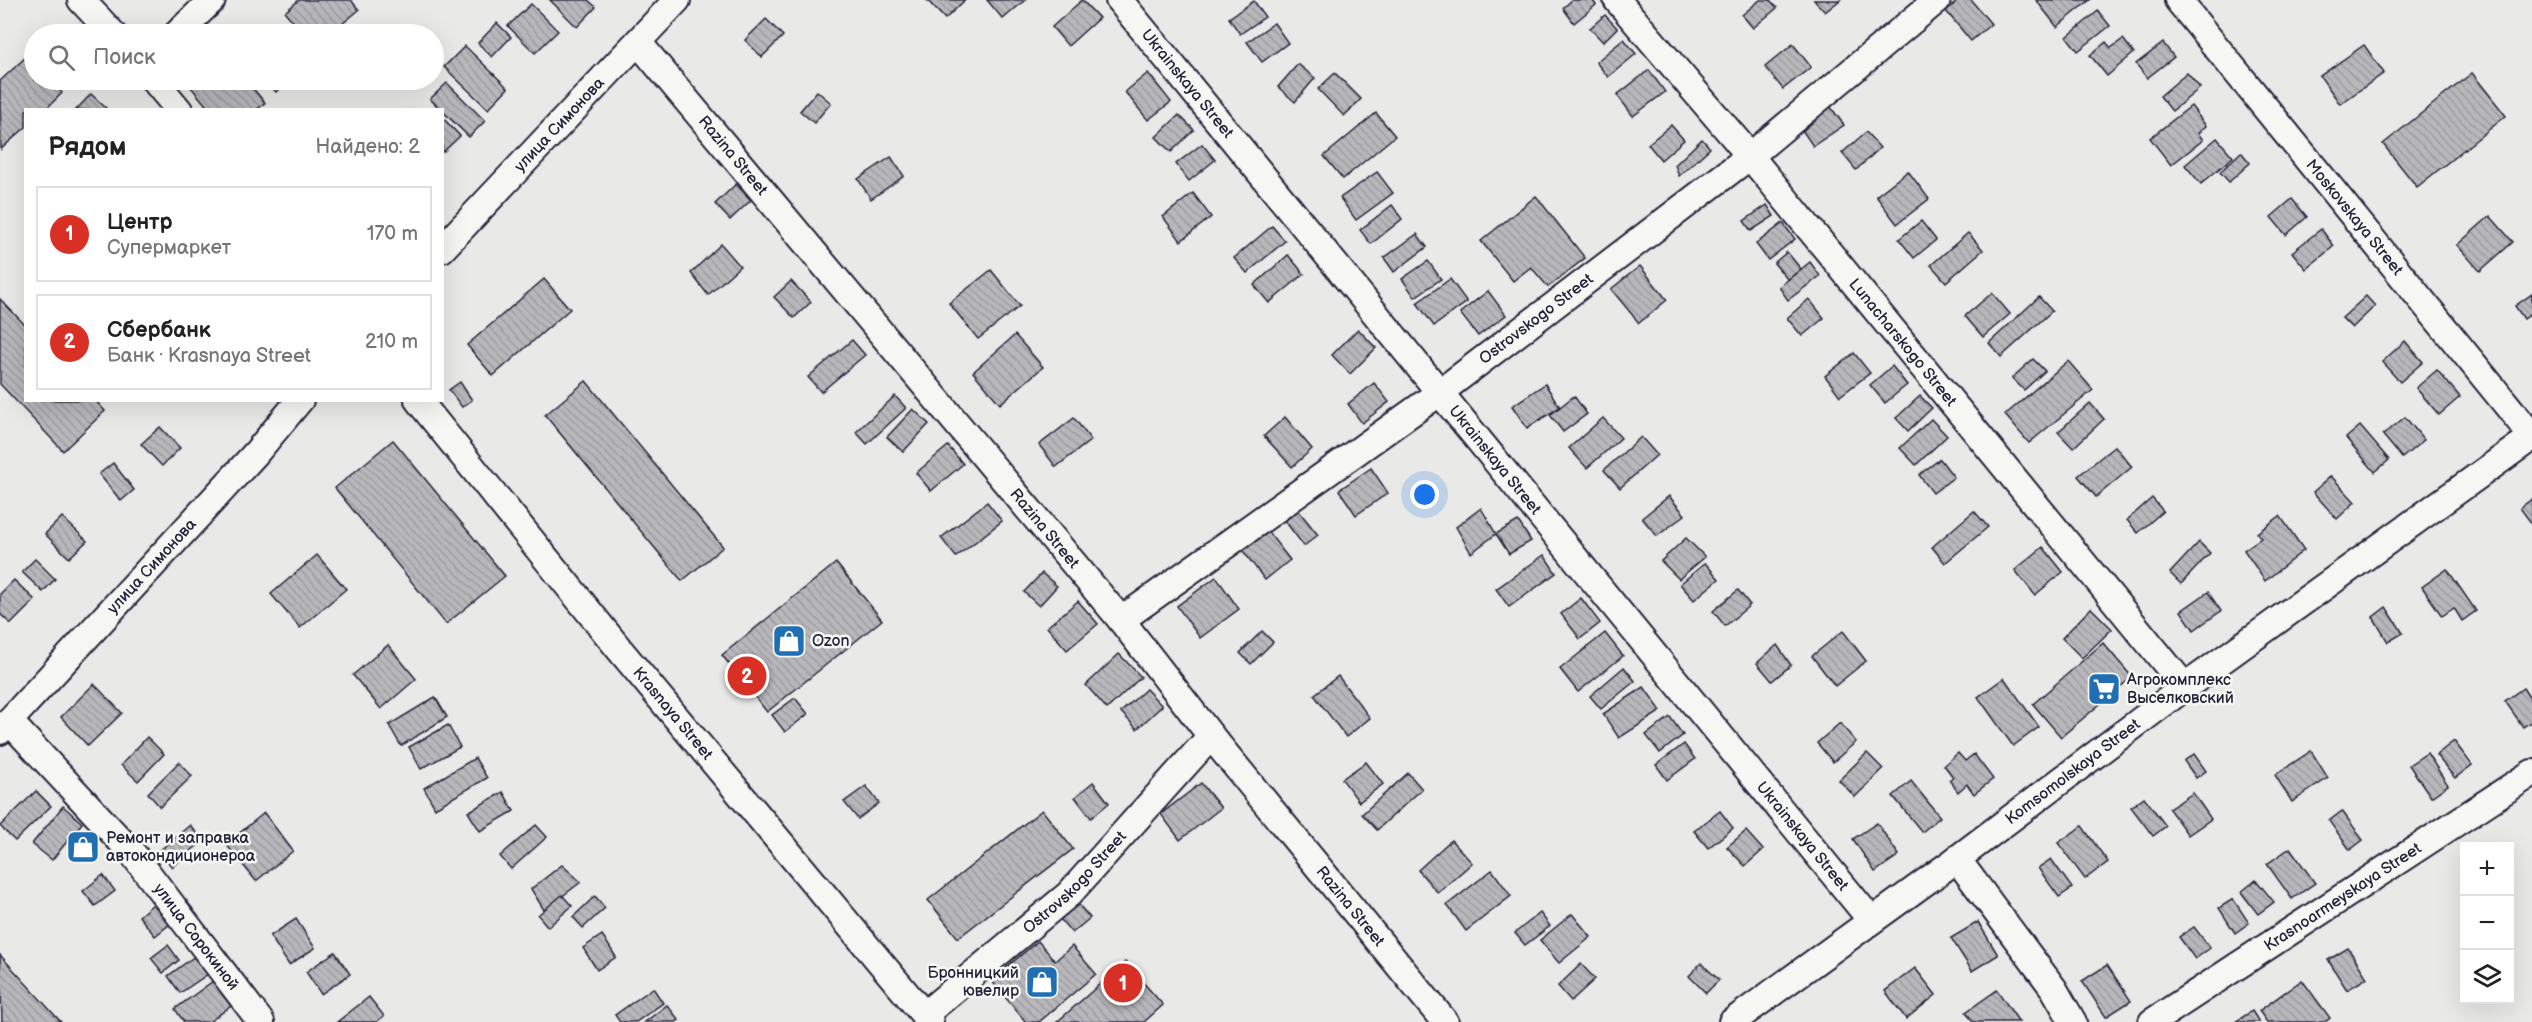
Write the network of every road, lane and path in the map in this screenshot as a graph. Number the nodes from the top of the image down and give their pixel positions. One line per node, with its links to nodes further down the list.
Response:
1 (81, 0): 8 (street)
2 (212, 0): 9 (street)
3 (677, 0): 10 (street, улица Симонова)
4 (1119, 0): 15 (street, Ukrainskaya Street)
5 (1617, 0): 13 (street, Lunacharskogo Street)
6 (1938, 0): 13 (street, Ostrovskogo Street)
7 (2178, 0): 18 (street, Moskovskaya Street)
8 (104, 24)
9 (187, 24)
10 (638, 42): 14 (street, улица Симонова); 19 (street, Razina Street)
11 (162, 90): 12 (street)
12 (177, 108)
13 (1750, 156): 15 (street, Ostrovskogo Street); 20 (street, Lunacharskogo Street)
14 (444, 247)
15 (1439, 393): 19 (street, Ostrovskogo Street); 25 (street, Ukrainskaya Street)
16 (298, 402): 21 (street, улица Симонова)
17 (420, 402): 26 (street, Krasnaya Street)
18 (2532, 436): 20 (street, Komsomolskaya Street)
19 (1121, 620): 22 (street, Razina Street)
20 (2185, 687): 24 (street, Komsomolskaya Street)
21 (5, 726): 27 (street, улица Сорокиной)
22 (1211, 736): 26 (street, Ostrovskogo Street); 28 (street, Razina Street)
23 (2532, 773): 31 (street, Krasnoarmeyskaya Street)
24 (1957, 859): 25 (street, Komsomolskaya Street); 30 (street)
25 (1871, 920): 29 (street, Komsomolskaya Street)
26 (927, 1019)
27 (261, 1022)
28 (1445, 1022)
29 (1732, 1022)
30 (2073, 1022)
31 (2152, 1022)

